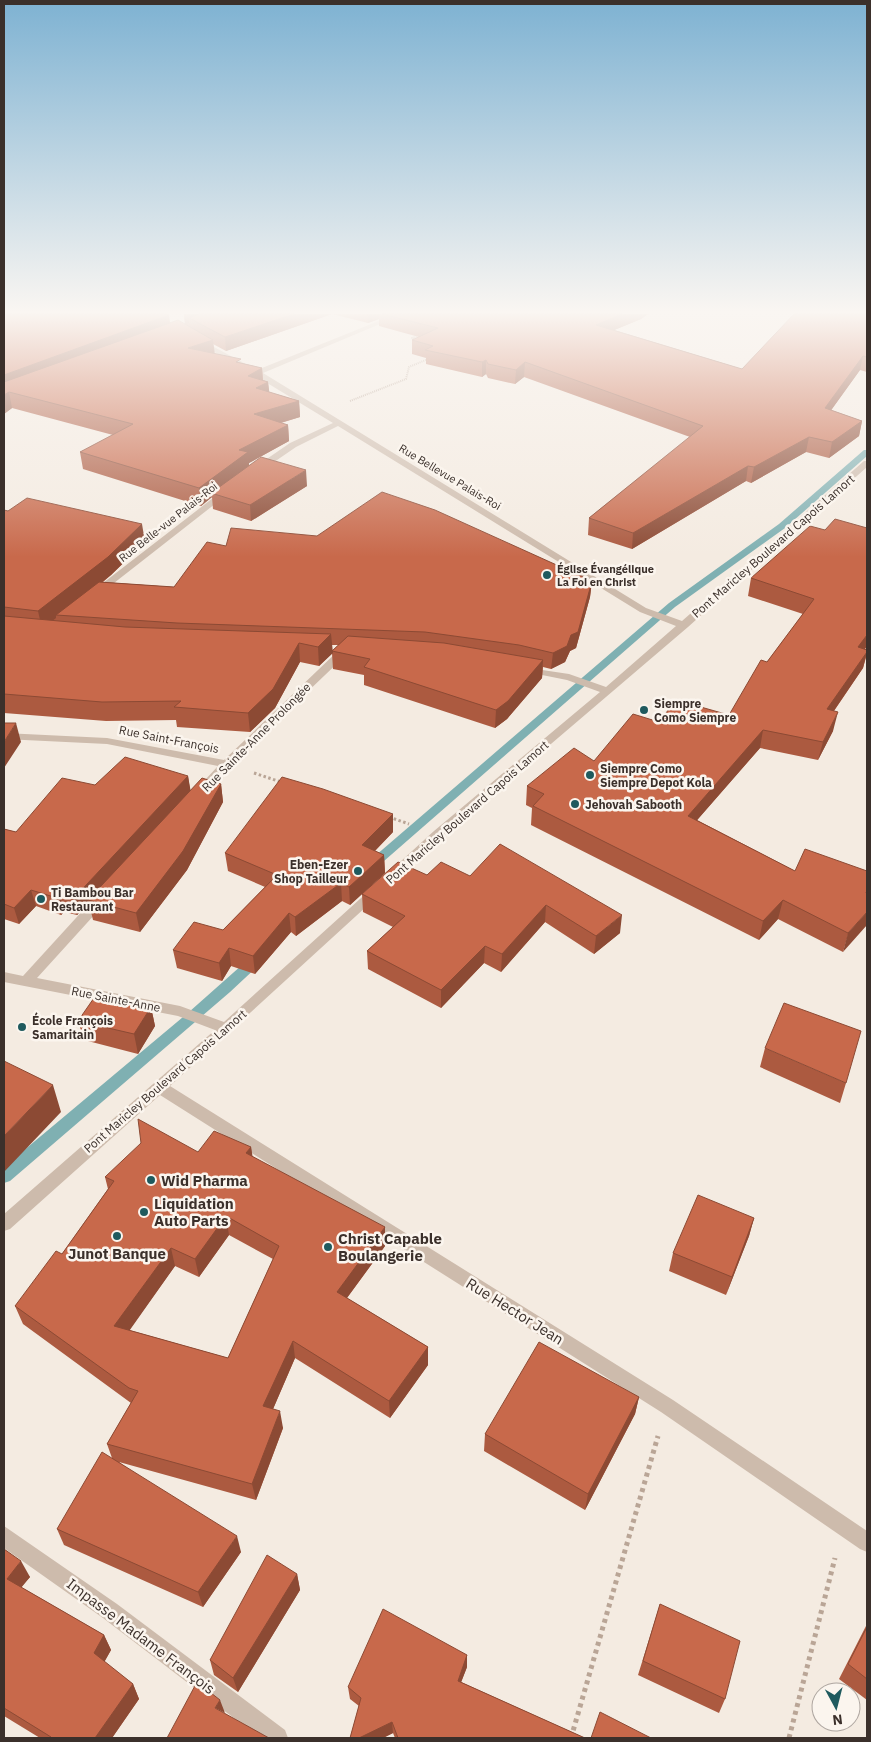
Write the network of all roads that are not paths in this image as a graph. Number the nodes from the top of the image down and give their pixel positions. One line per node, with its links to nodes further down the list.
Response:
1 (294, 395): 2 (street, Rue Bellevue Palais-Roi)
2 (339, 423): 4 (street); 7 (street, Rue Bellevue Palais-Roi)
3 (867, 463): 7 (street, Pont Maricley Boulevard Capois Lamort)
4 (248, 476)
5 (233, 486): 6 (street, Rue Belle-vue Palais-Roi)
6 (90, 598)
7 (684, 625): 10 (street, Pont Maricley Boulevard Capois Lamort)
8 (327, 648): 12 (street, Rue Sainte-Anne Prolongée)
9 (511, 666): 10 (street)
10 (608, 691): 17 (street, Pont Maricley Boulevard Capois Lamort)
11 (4, 736): 12 (street, Rue Saint-François)
12 (226, 764): 13 (street, Rue Sainte-Anne Prolongée)
13 (194, 799)
14 (109, 891): 16 (street)
15 (4, 977): 16 (street, Rue Sainte-Anne)
16 (26, 981): 17 (street, Rue Sainte-Anne)
17 (226, 1028): 18 (street, Pont Maricley Boulevard Capois Lamort)
18 (159, 1087): 19 (street, Pont Maricley Boulevard Capois Lamort); 21 (street, Rue Hector Jean)
19 (4, 1224)
20 (4, 1536): 22 (street, Impasse Madame François)
21 (867, 1542)
22 (277, 1738)

